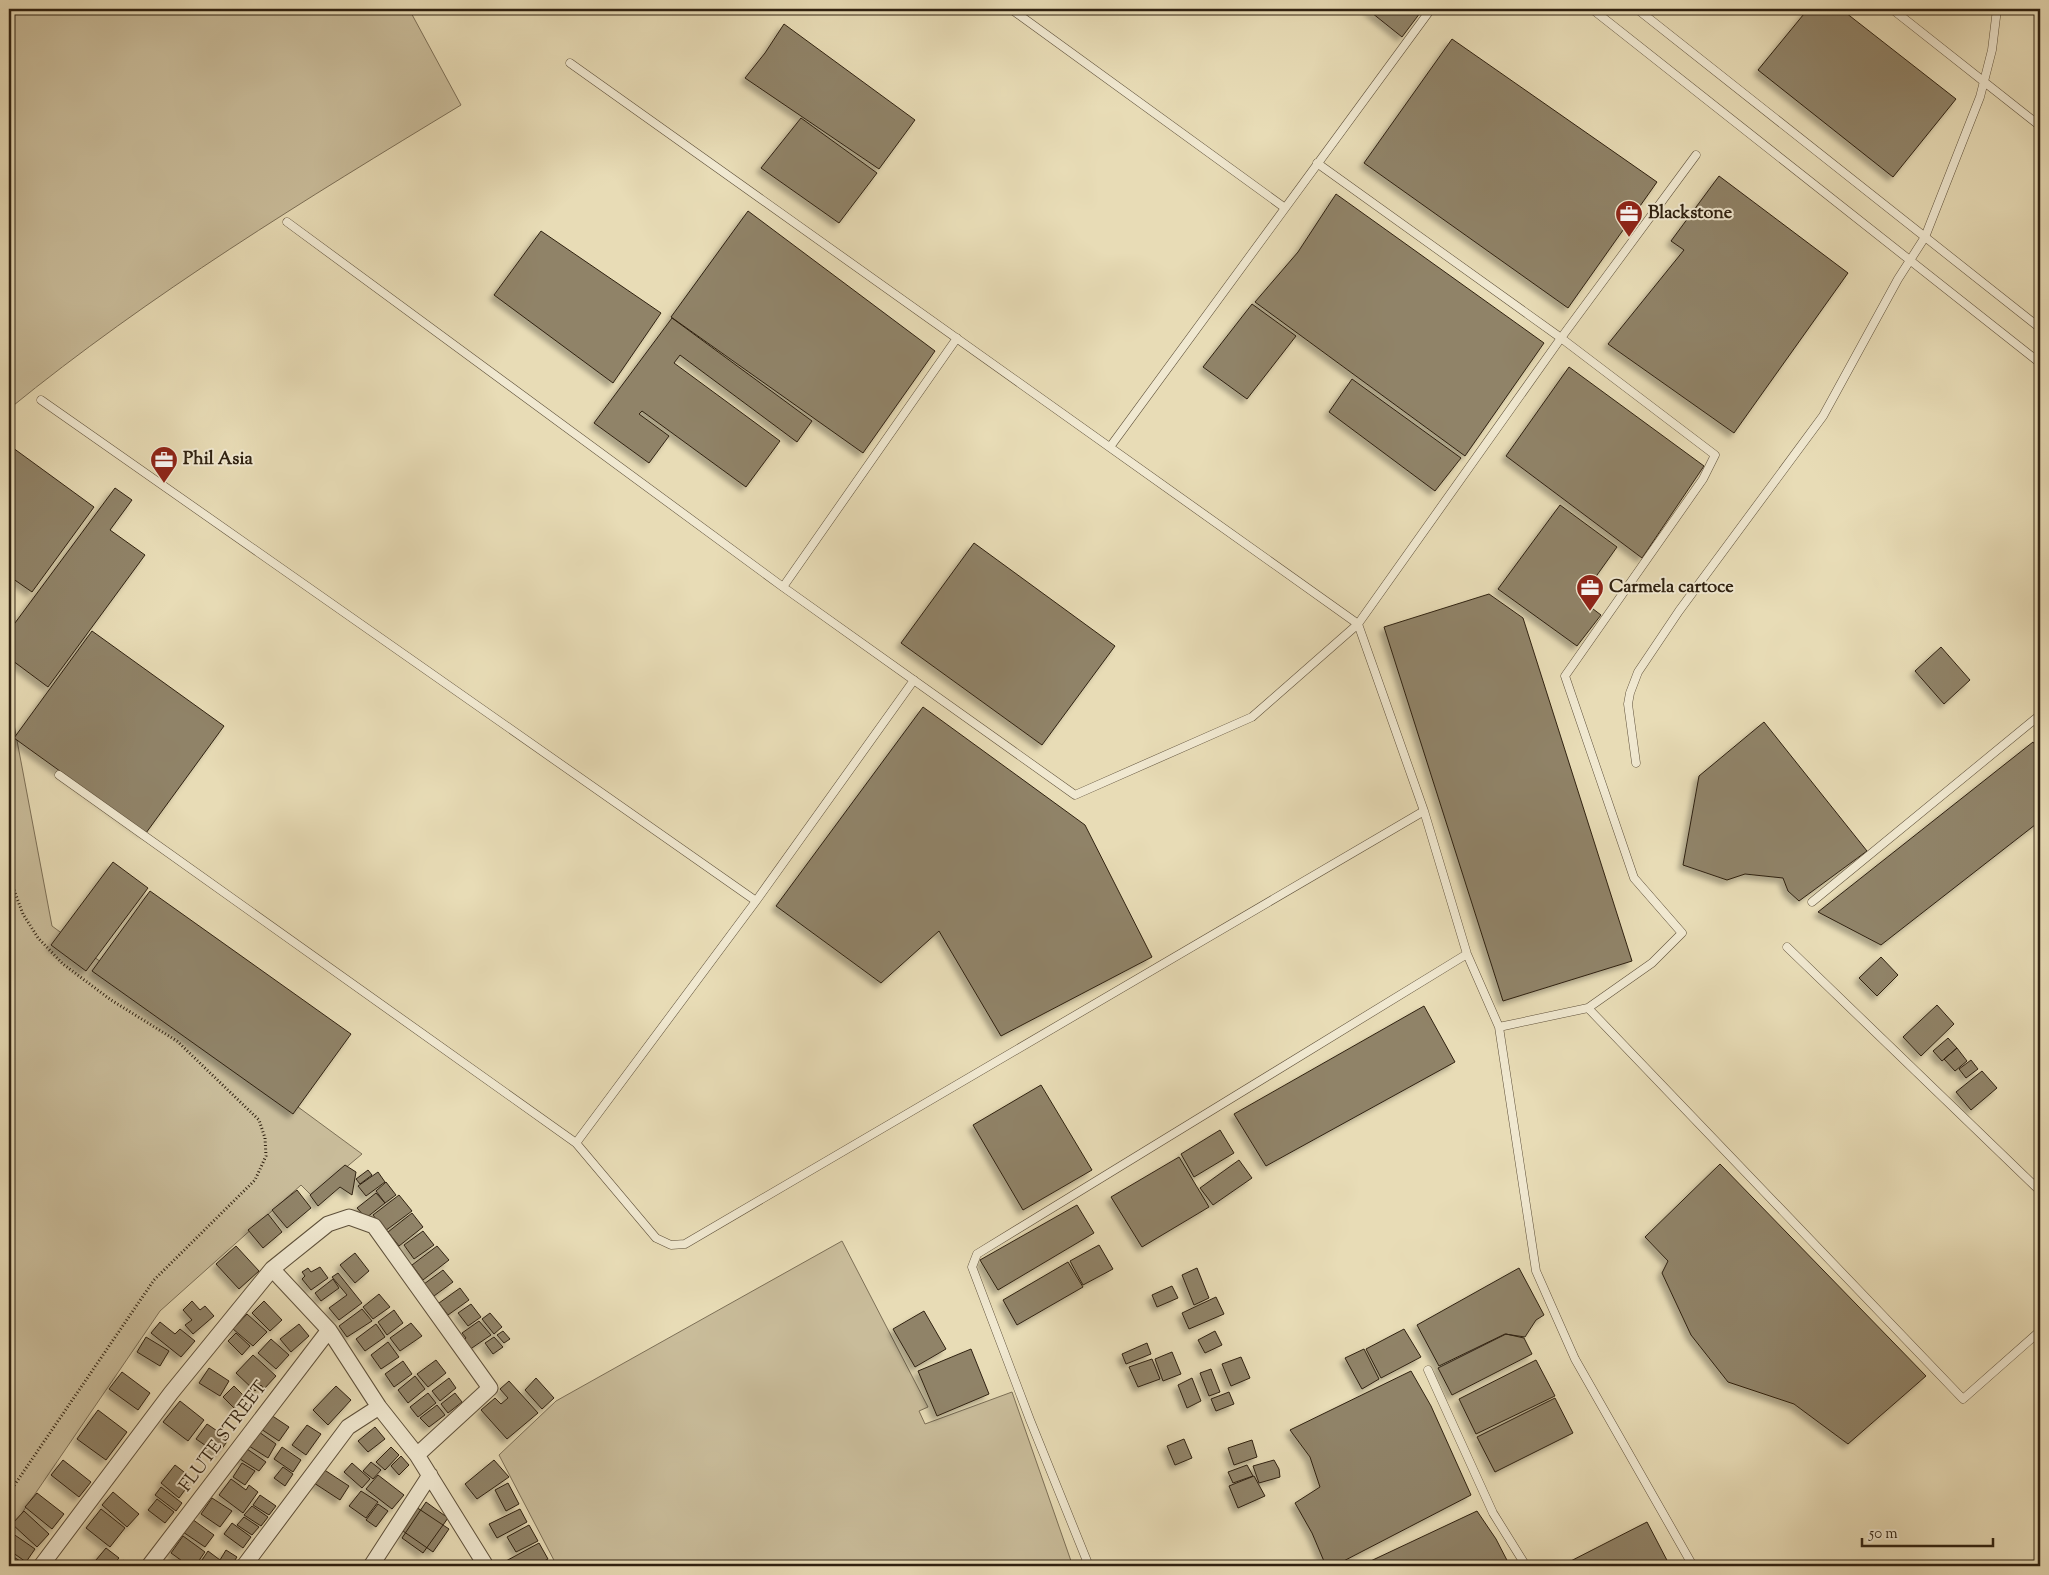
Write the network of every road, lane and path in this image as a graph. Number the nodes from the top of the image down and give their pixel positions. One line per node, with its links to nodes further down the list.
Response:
1 (1011, 9): 12 (lane)
2 (1431, 9): 11 (lane)
3 (1592, 9): 15 (lane)
4 (1637, 9): 14 (lane)
5 (1892, 9): 8 (lane)
6 (1997, 9): 8 (lane)
7 (570, 63): 17 (lane)
8 (1984, 82): 9 (lane); 14 (lane)
9 (2040, 126)
10 (1696, 155): 18 (lane)
11 (1317, 163): 12 (lane); 18 (lane)
12 (1285, 208): 21 (lane)
13 (287, 222): 22 (lane)
14 (1925, 237): 15 (lane); 16 (lane)
15 (1910, 260): 19 (lane); 26 (lane)
16 (2040, 328)
17 (957, 338): 21 (lane); 22 (lane)
18 (1561, 338): 23 (lane); 34 (lane)
19 (2040, 363)
20 (41, 400): 30 (lane)
21 (1110, 447): 23 (lane)
22 (783, 586): 24 (lane)
23 (1358, 624): 24 (lane); 28 (lane)
24 (914, 680): 30 (lane)
25 (2040, 715): 31 (lane)
26 (1636, 763)
27 (59, 775): 36 (lane)
28 (1424, 811): 33 (lane); 36 (lane)
29 (9, 876): 45 (path)
30 (756, 901): 36 (lane)
31 (1812, 902)
32 (1788, 948): 37 (lane)
33 (1467, 954): 35 (lane); 51 (lane)
34 (1588, 1008): 35 (lane); 40 (lane)
35 (1499, 1027): 53 (lane)
36 (576, 1143)
37 (2040, 1190)
38 (272, 1269): 39 (street); 43 (street); 46 (street)
39 (329, 1330): 42 (street); 47 (street, FLUTE STREET)
40 (2040, 1331)
41 (1428, 1370): 52 (lane)
42 (379, 1407): 43 (street); 48 (street)
43 (417, 1455): 44 (street)
44 (430, 1475): 49 (street); 50 (street)
45 (9, 1493)
46 (50, 1563)
47 (149, 1566)
48 (244, 1566)
49 (371, 1566)
50 (486, 1566)
51 (1089, 1566)
52 (1526, 1566)
53 (1693, 1566)

